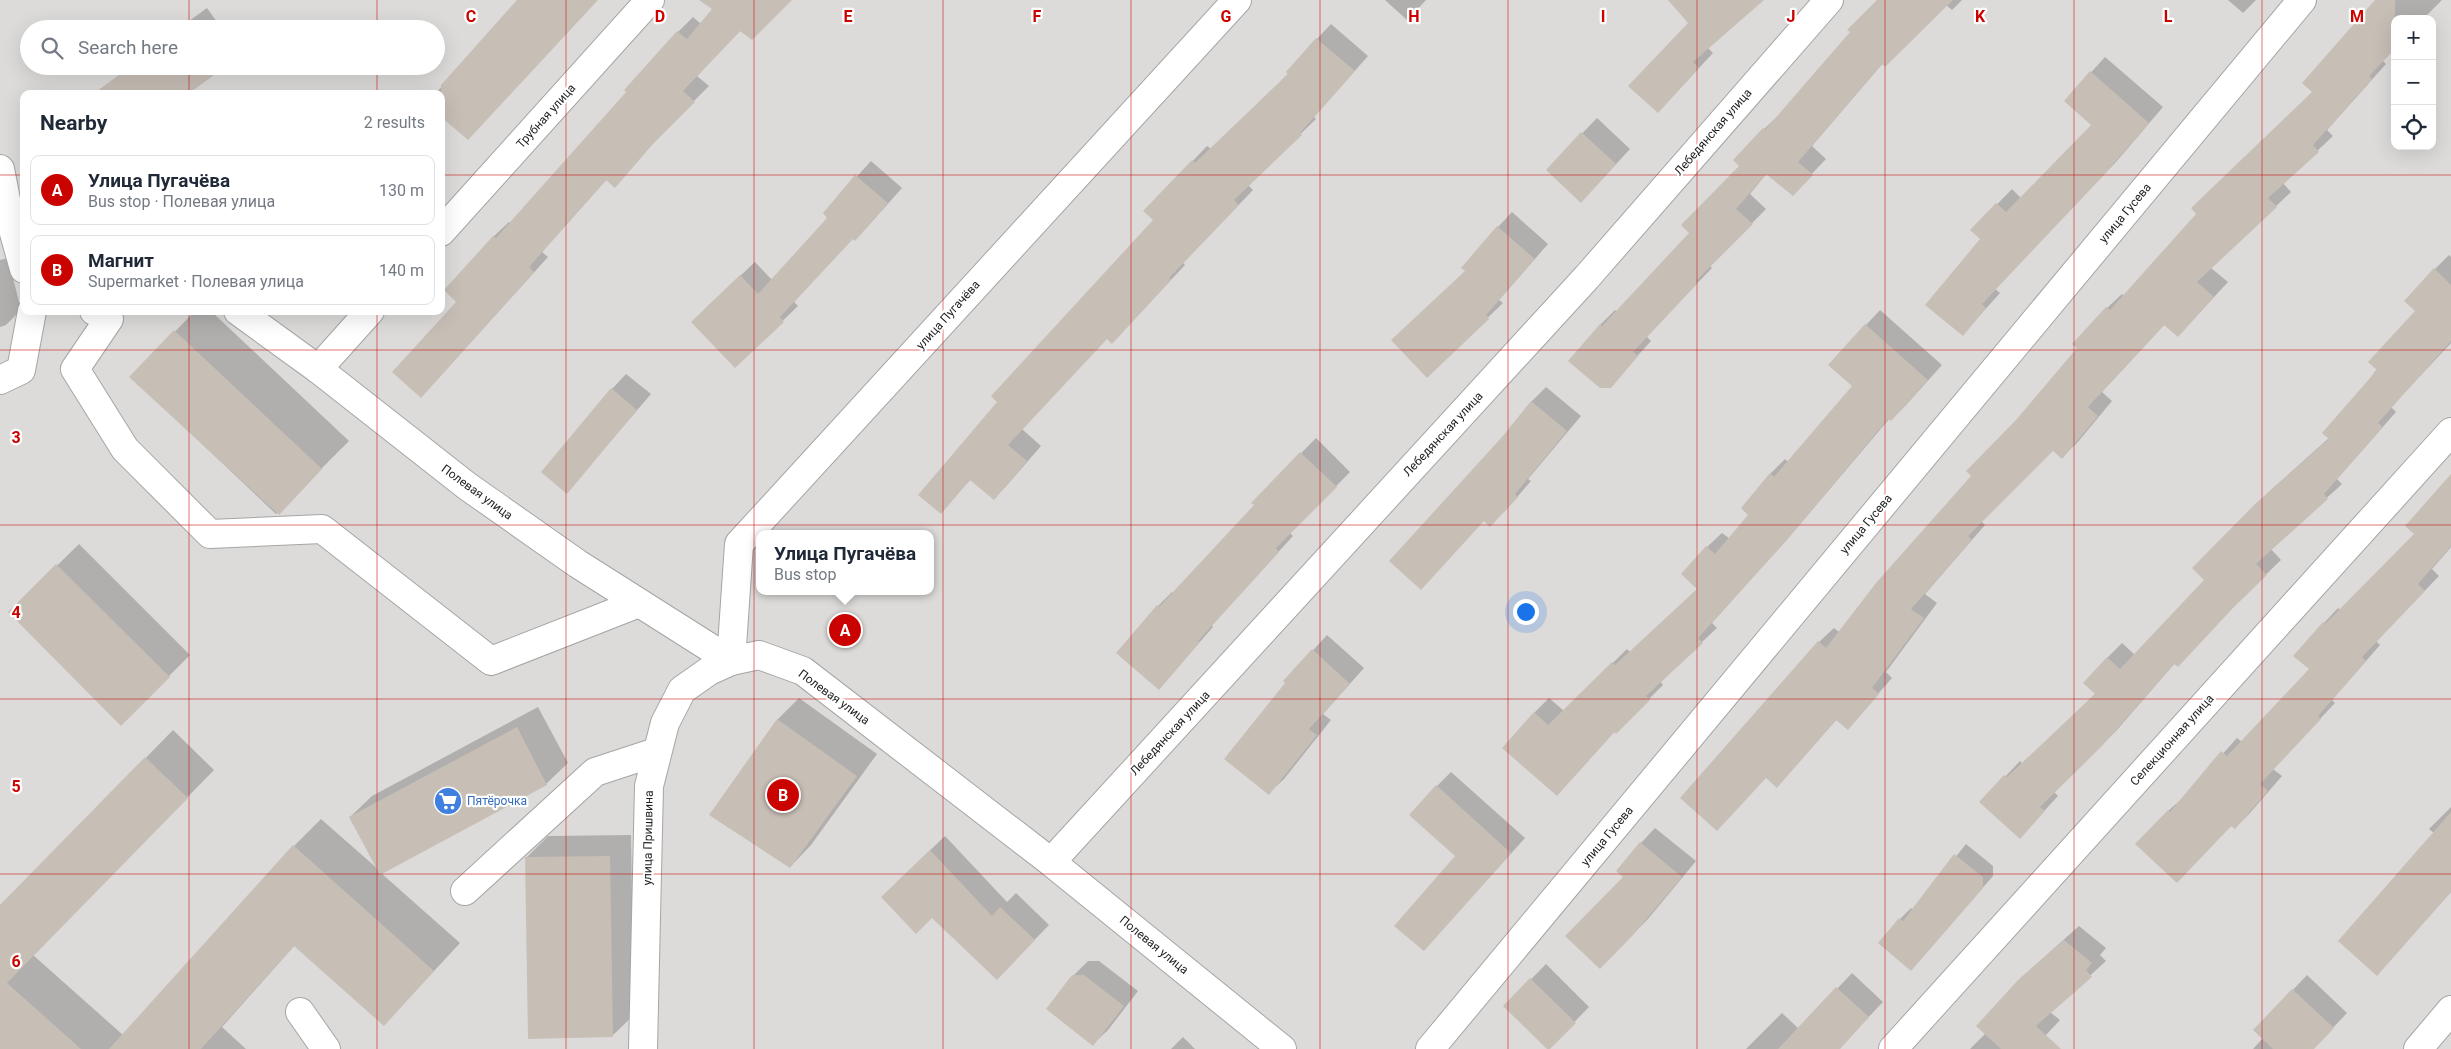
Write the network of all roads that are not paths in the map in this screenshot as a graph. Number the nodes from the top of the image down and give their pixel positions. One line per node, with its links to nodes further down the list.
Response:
1 (650, 0): 7 (street, Трубная улица)
2 (1237, 0): 17 (street, улица Пугачёва)
3 (1828, 0): 19 (street, Лебедянская улица)
4 (2302, 0): 26 (street, улица Гусева)
5 (0, 169): 6 (street)
6 (11, 216): 8 (street)
7 (445, 228)
8 (20, 253)
9 (31, 315): 14 (street)
10 (102, 315): 16 (street)
11 (244, 315): 13 (street, Полевая улица)
12 (366, 315): 13 (street)
13 (318, 369): 16 (street, Полевая улица)
14 (0, 380)
15 (2451, 432): 27 (street, Селекционная улица)
16 (640, 603): 17 (street, Полевая улица)
17 (731, 660): 18 (street, улица Пришвина); 19 (street, Полевая улица)
18 (656, 752): 20 (street); 24 (street, улица Пришвина)
19 (1051, 862): 25 (street, Полевая улица)
20 (465, 891)
21 (2451, 1010): 28 (street)
22 (300, 1012): 23 (street)
23 (326, 1049)
24 (643, 1049)
25 (1282, 1049)
26 (1430, 1049)
27 (1893, 1049)
28 (2418, 1049)

